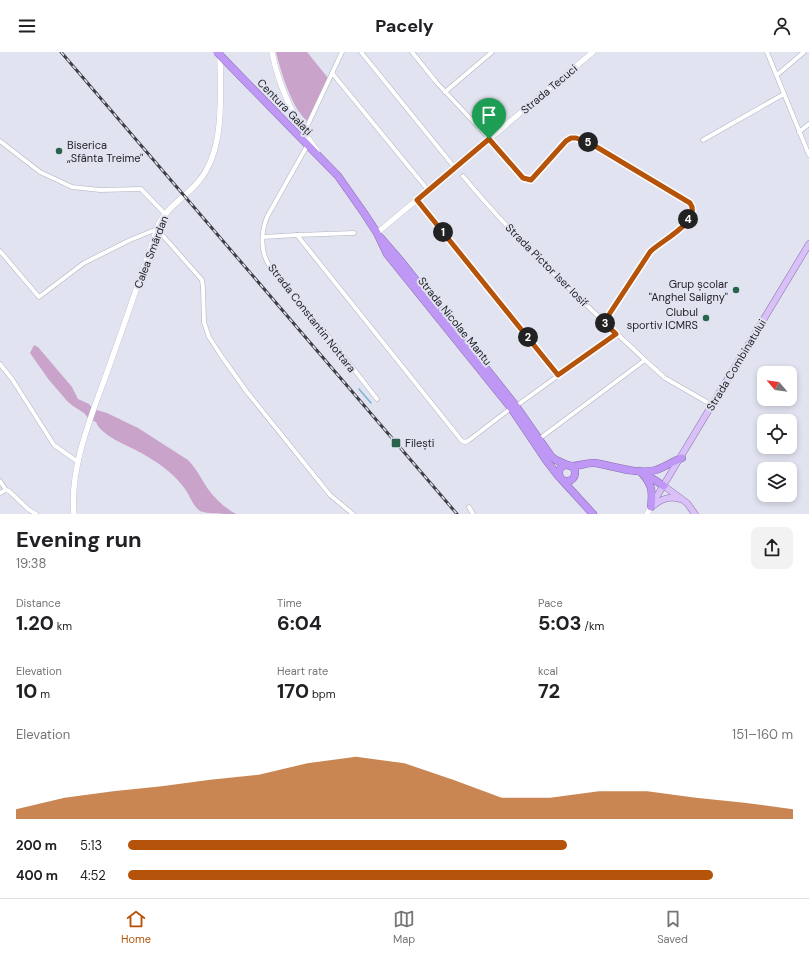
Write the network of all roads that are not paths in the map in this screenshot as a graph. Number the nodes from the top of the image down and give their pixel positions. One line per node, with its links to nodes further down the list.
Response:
1 (218, 52): 20 (highway, Centura Galați, bridge); 27 (main road, Calea Smârdan)
2 (272, 52): 16 (main road)
3 (342, 52): 10 (street)
4 (361, 52): 22 (street)
5 (412, 52): 12 (street)
6 (492, 52): 12 (street)
7 (593, 52): 17 (main road, Strada Tecuci)
8 (804, 52): 11 (street)
9 (769, 53): 11 (street)
10 (332, 73): 16 (street); 25 (street)
11 (777, 75): 13 (street)
12 (445, 92): 17 (street)
13 (784, 94): 15 (street); 18 (street)
14 (809, 124): 15 (street)
15 (799, 132): 21 (street)
16 (304, 133): 23 (main road)
17 (489, 139): 22 (main road, Strada Tecuci); 35 (street)
18 (704, 140)
19 (0, 141): 27 (street)
20 (307, 146): 23 (highway, Centura Galați); 32 (street, Strada Constantin Nottara)
21 (809, 155)
22 (455, 168): 25 (main road, Strada Tecuci)
23 (338, 176): 30 (highway)
24 (464, 176): 35 (street, Strada Pictor Iser Iosif)
25 (428, 190): 26 (main road, Strada Tecuci)
26 (417, 200): 30 (main road, Strada Tecuci); 39 (street)
27 (165, 214): 28 (main road, Calea Smârdan)
28 (158, 229): 34 (street); 45 (main road, Calea Smârdan); 61 (street)
29 (354, 233): 31 (street)
30 (377, 233): 42 (highway)
31 (297, 234): 32 (street); 42 (street)
32 (263, 237): 40 (street, Strada Constantin Nottara)
33 (809, 244): 41 (main road, Strada Combinatului)
34 (0, 251)
35 (605, 323): 36 (street, Strada Pictor Iser Iosif)
36 (616, 334): 37 (street, Strada Pictor Iser Iosif); 39 (street)
37 (645, 360): 41 (street, Strada Pictor Iser Iosif); 43 (street)
38 (0, 364): 45 (street)
39 (558, 375): 42 (street)
40 (377, 399)
41 (712, 405): 44 (main road, Strada Combinatului)
42 (513, 407): 43 (highway); 50 (highway)
43 (540, 439): 47 (highway)
44 (682, 458): 48 (highway); 52 (main road, Strada Combinatului)
45 (78, 462): 60 (main road, Calea Smârdan)
46 (598, 464): 47 (highway); 48 (highway); 49 (highway)
47 (569, 465): 49 (highway); 50 (highway)
48 (640, 471): 52 (highway); 58 (highway)
49 (574, 476): 50 (highway); 55 (highway)
50 (560, 478): 55 (highway)
51 (0, 481): 53 (street)
52 (664, 486): 56 (main road); 58 (main road, Strada Combinatului)
53 (6, 490): 54 (street); 59 (street)
54 (0, 493)
55 (576, 496): 63 (highway)
56 (682, 499): 58 (main road); 64 (main road)
57 (469, 507): 62 (street)
58 (649, 511)
59 (36, 514)
60 (74, 514)
61 (353, 514)
62 (473, 514)
63 (593, 514)
64 (695, 514)

